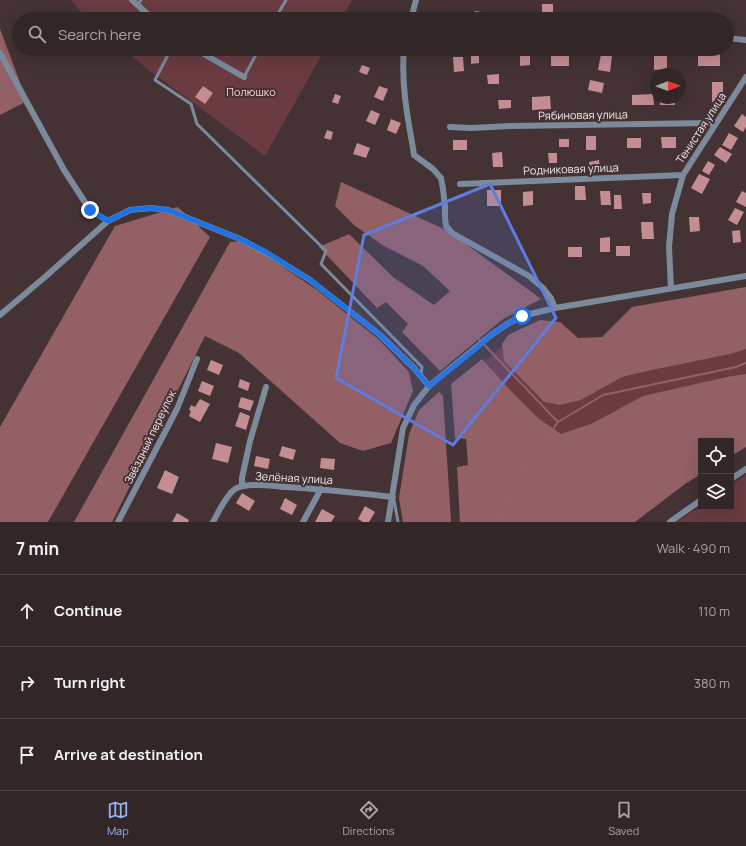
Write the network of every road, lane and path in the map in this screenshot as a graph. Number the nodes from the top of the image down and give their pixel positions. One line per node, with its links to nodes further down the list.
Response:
1 (132, 0): 4 (street)
2 (286, 0): 6 (lane)
3 (416, 0): 7 (street)
4 (139, 3): 5 (street)
5 (147, 12)
6 (280, 12)
7 (413, 12)
8 (734, 39): 9 (street)
9 (746, 40)
10 (0, 53): 21 (street)
11 (167, 56): 27 (lane)
12 (207, 56): 15 (street)
13 (255, 56): 15 (lane)
14 (403, 56): 24 (street)
15 (244, 77)
16 (746, 77): 17 (street, Тенистая улица)
17 (715, 124): 18 (street, Рябиновая улица); 19 (street, Тенистая улица)
18 (450, 127)
19 (683, 175): 20 (street, Родниковая улица); 23 (street, Тенистая улица)
20 (460, 184)
21 (108, 221): 25 (street); 27 (street)
22 (746, 276): 23 (street)
23 (671, 288): 24 (street)
24 (555, 308): 29 (street)
25 (0, 315)
26 (196, 359): 36 (street, Звёздный переулок)
27 (421, 376): 29 (street)
28 (266, 386): 32 (street)
29 (429, 386): 34 (street)
30 (746, 469): 31 (street)
31 (734, 478)
32 (242, 486): 33 (street, Зелёная улица); 37 (street, Зелёная улица)
33 (321, 489): 34 (street, Зелёная улица); 38 (street)
34 (393, 497): 39 (street); 40 (lane)
35 (698, 502): 41 (street)
36 (118, 522)
37 (213, 522)
38 (303, 522)
39 (388, 522)
40 (398, 522)
41 (670, 522)

